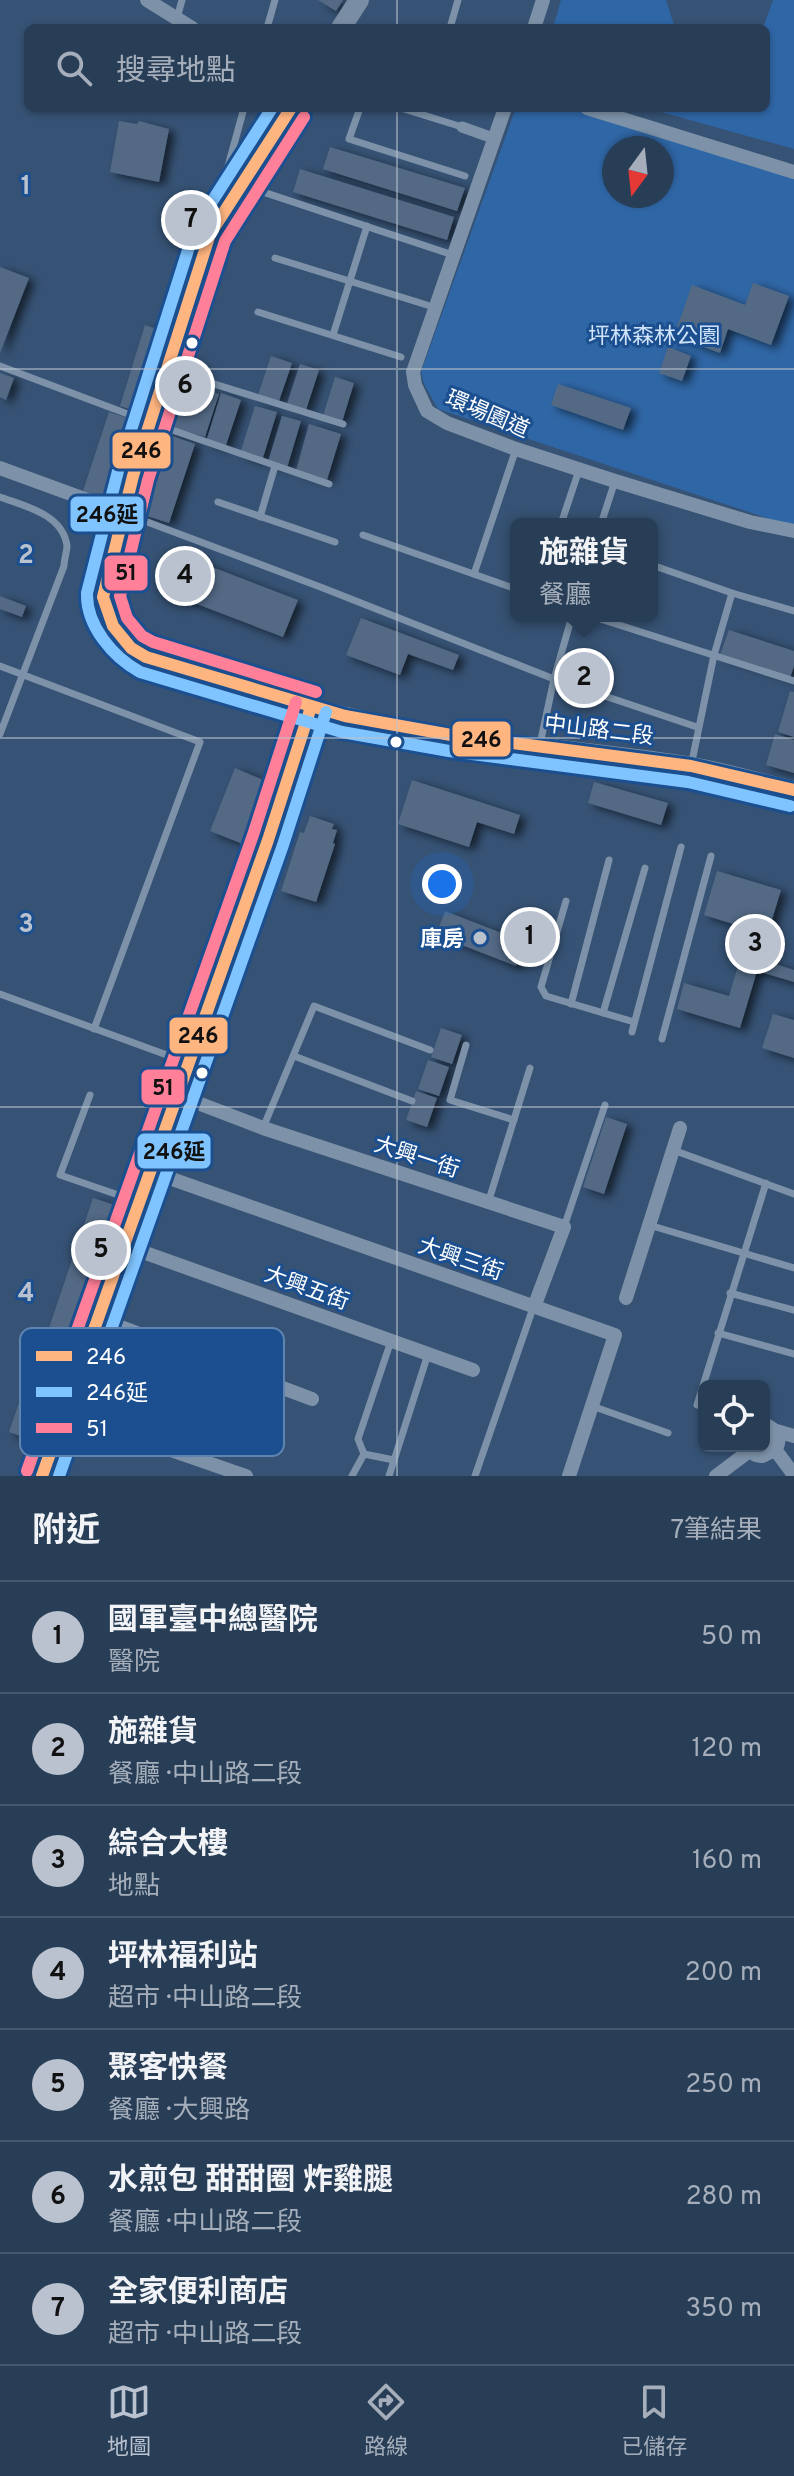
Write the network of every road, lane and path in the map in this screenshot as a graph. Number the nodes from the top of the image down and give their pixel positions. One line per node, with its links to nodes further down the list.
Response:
1 (147, 0): 7 (street)
2 (182, 0): 7 (lane)
3 (275, 0): 9 (lane)
4 (359, 0): 10 (main road)
5 (458, 0): 11 (lane)
6 (543, 0): 12 (street)
7 (176, 20): 8 (street)
8 (184, 24)
9 (268, 24)
10 (344, 24)
11 (451, 24)
12 (535, 24)
13 (243, 112): 25 (lane)
14 (289, 112): 23 (main road, 中山路二段)
15 (359, 112): 22 (lane)
16 (425, 112): 19 (lane)
17 (503, 112): 20 (street, 環場園道)
18 (600, 112): 21 (street)
19 (462, 127): 20 (street)
20 (493, 138): 37 (street, 環場園道)
21 (794, 172)
22 (465, 176)
23 (243, 185): 24 (lane); 25 (main road, 中山路二段)
24 (367, 226): 26 (lane); 28 (lane)
25 (206, 247): 34 (main road, 中山路二段)
26 (450, 254)
27 (275, 258): 28 (lane)
28 (350, 282): 29 (lane); 31 (lane)
29 (427, 305)
30 (258, 312): 31 (lane)
31 (333, 335): 32 (lane)
32 (401, 357)
33 (0, 366): 35 (lane)
34 (167, 369): 35 (main road, 中山路二段); 36 (lane)
35 (149, 422): 38 (lane); 45 (main road, 中山路二段)
36 (343, 424)
37 (516, 449): 40 (street, 環場園道); 53 (lane)
38 (275, 466): 42 (lane); 46 (lane)
39 (0, 468): 45 (street)
40 (579, 470): 41 (street, 環場園道); 47 (lane)
41 (615, 481): 48 (lane); 49 (street, 環場園道)
42 (329, 484)
43 (0, 497): 61 (lane)
44 (218, 502): 46 (lane)
45 (123, 513): 63 (lane); 64 (main road, 中山路二段)
46 (260, 517): 51 (lane)
47 (563, 518)
48 (603, 518)
49 (794, 531)
50 (363, 535): 53 (lane)
51 (335, 542)
52 (658, 567): 55 (lane)
53 (474, 574): 54 (lane)
54 (510, 587)
55 (732, 593): 56 (lane); 59 (lane)
56 (794, 611)
57 (570, 622): 63 (lane)
58 (610, 622): 59 (lane)
59 (714, 655): 62 (lane); 65 (lane)
60 (0, 666): 61 (lane)
61 (22, 674): 66 (lane); 79 (lane)
62 (793, 678)
63 (554, 679): 65 (lane); 67 (lane)
64 (311, 707): 67 (street, 中山路二段); 85 (main road)
65 (697, 727): 68 (lane)
66 (0, 734)
67 (540, 746): 68 (street, 中山路二段)
68 (691, 766): 69 (street, 中山路二段)
69 (794, 790)
70 (681, 847): 78 (lane)
71 (711, 856): 81 (lane)
72 (609, 860): 76 (lane)
73 (645, 868): 77 (lane)
74 (566, 901): 76 (lane)
75 (0, 994): 79 (lane)
76 (571, 1004): 77 (lane)
77 (603, 1013): 78 (lane)
78 (634, 1022): 80 (lane)
79 (94, 1029): 85 (lane)
80 (632, 1032)
81 (662, 1039)
82 (466, 1045): 91 (lane)
83 (430, 1050): 84 (lane)
84 (294, 1056): 89 (lane); 92 (lane)
85 (188, 1063): 88 (main road)
86 (530, 1068): 91 (lane)
87 (90, 1095): 98 (lane)
88 (177, 1095): 92 (street, 大興一街); 95 (main road)
89 (412, 1101)
90 (605, 1105): 101 (lane)
91 (514, 1120): 99 (lane)
92 (263, 1128): 99 (street, 大興一街)
93 (680, 1128): 94 (street)
94 (673, 1150): 96 (lane); 100 (street)
95 (152, 1172): 98 (main road); 107 (street, 大興三街)
96 (766, 1183): 97 (lane); 103 (lane)
97 (794, 1194)
98 (141, 1203): 102 (main road)
99 (488, 1203): 101 (street, 大興一街)
100 (649, 1225): 103 (lane); 106 (street)
101 (564, 1227): 107 (street)
102 (126, 1246): 109 (main road); 113 (street, 大興五街)
103 (744, 1253): 104 (lane); 105 (lane)
104 (794, 1268)
105 (730, 1293): 108 (lane); 112 (lane)
106 (626, 1298)
107 (534, 1307): 120 (street, 大興三街); 135 (lane)
108 (794, 1310)
109 (97, 1318): 110 (main road); 111 (street)
110 (94, 1328)
111 (124, 1328)
112 (718, 1333): 115 (lane); 117 (lane)
113 (391, 1341): 114 (street, 大興五街); 125 (lane)
114 (428, 1354): 116 (street, 大興五街); 128 (lane)
115 (794, 1354)
116 (473, 1370)
117 (704, 1380)
118 (284, 1388): 119 (street)
119 (312, 1399)
120 (592, 1406): 121 (lane); 136 (street, 大興三街)
121 (668, 1433)
122 (770, 1435): 123 (street); 130 (street)
123 (794, 1436)
124 (746, 1452): 129 (street)
125 (364, 1454): 128 (lane); 133 (lane)
126 (49, 1456): 131 (main road)
127 (188, 1456): 132 (street)
128 (394, 1460): 134 (lane)
129 (721, 1474)
130 (794, 1475)
131 (42, 1476)
132 (246, 1476)
133 (352, 1476)
134 (389, 1476)
135 (475, 1476)
136 (569, 1476)

